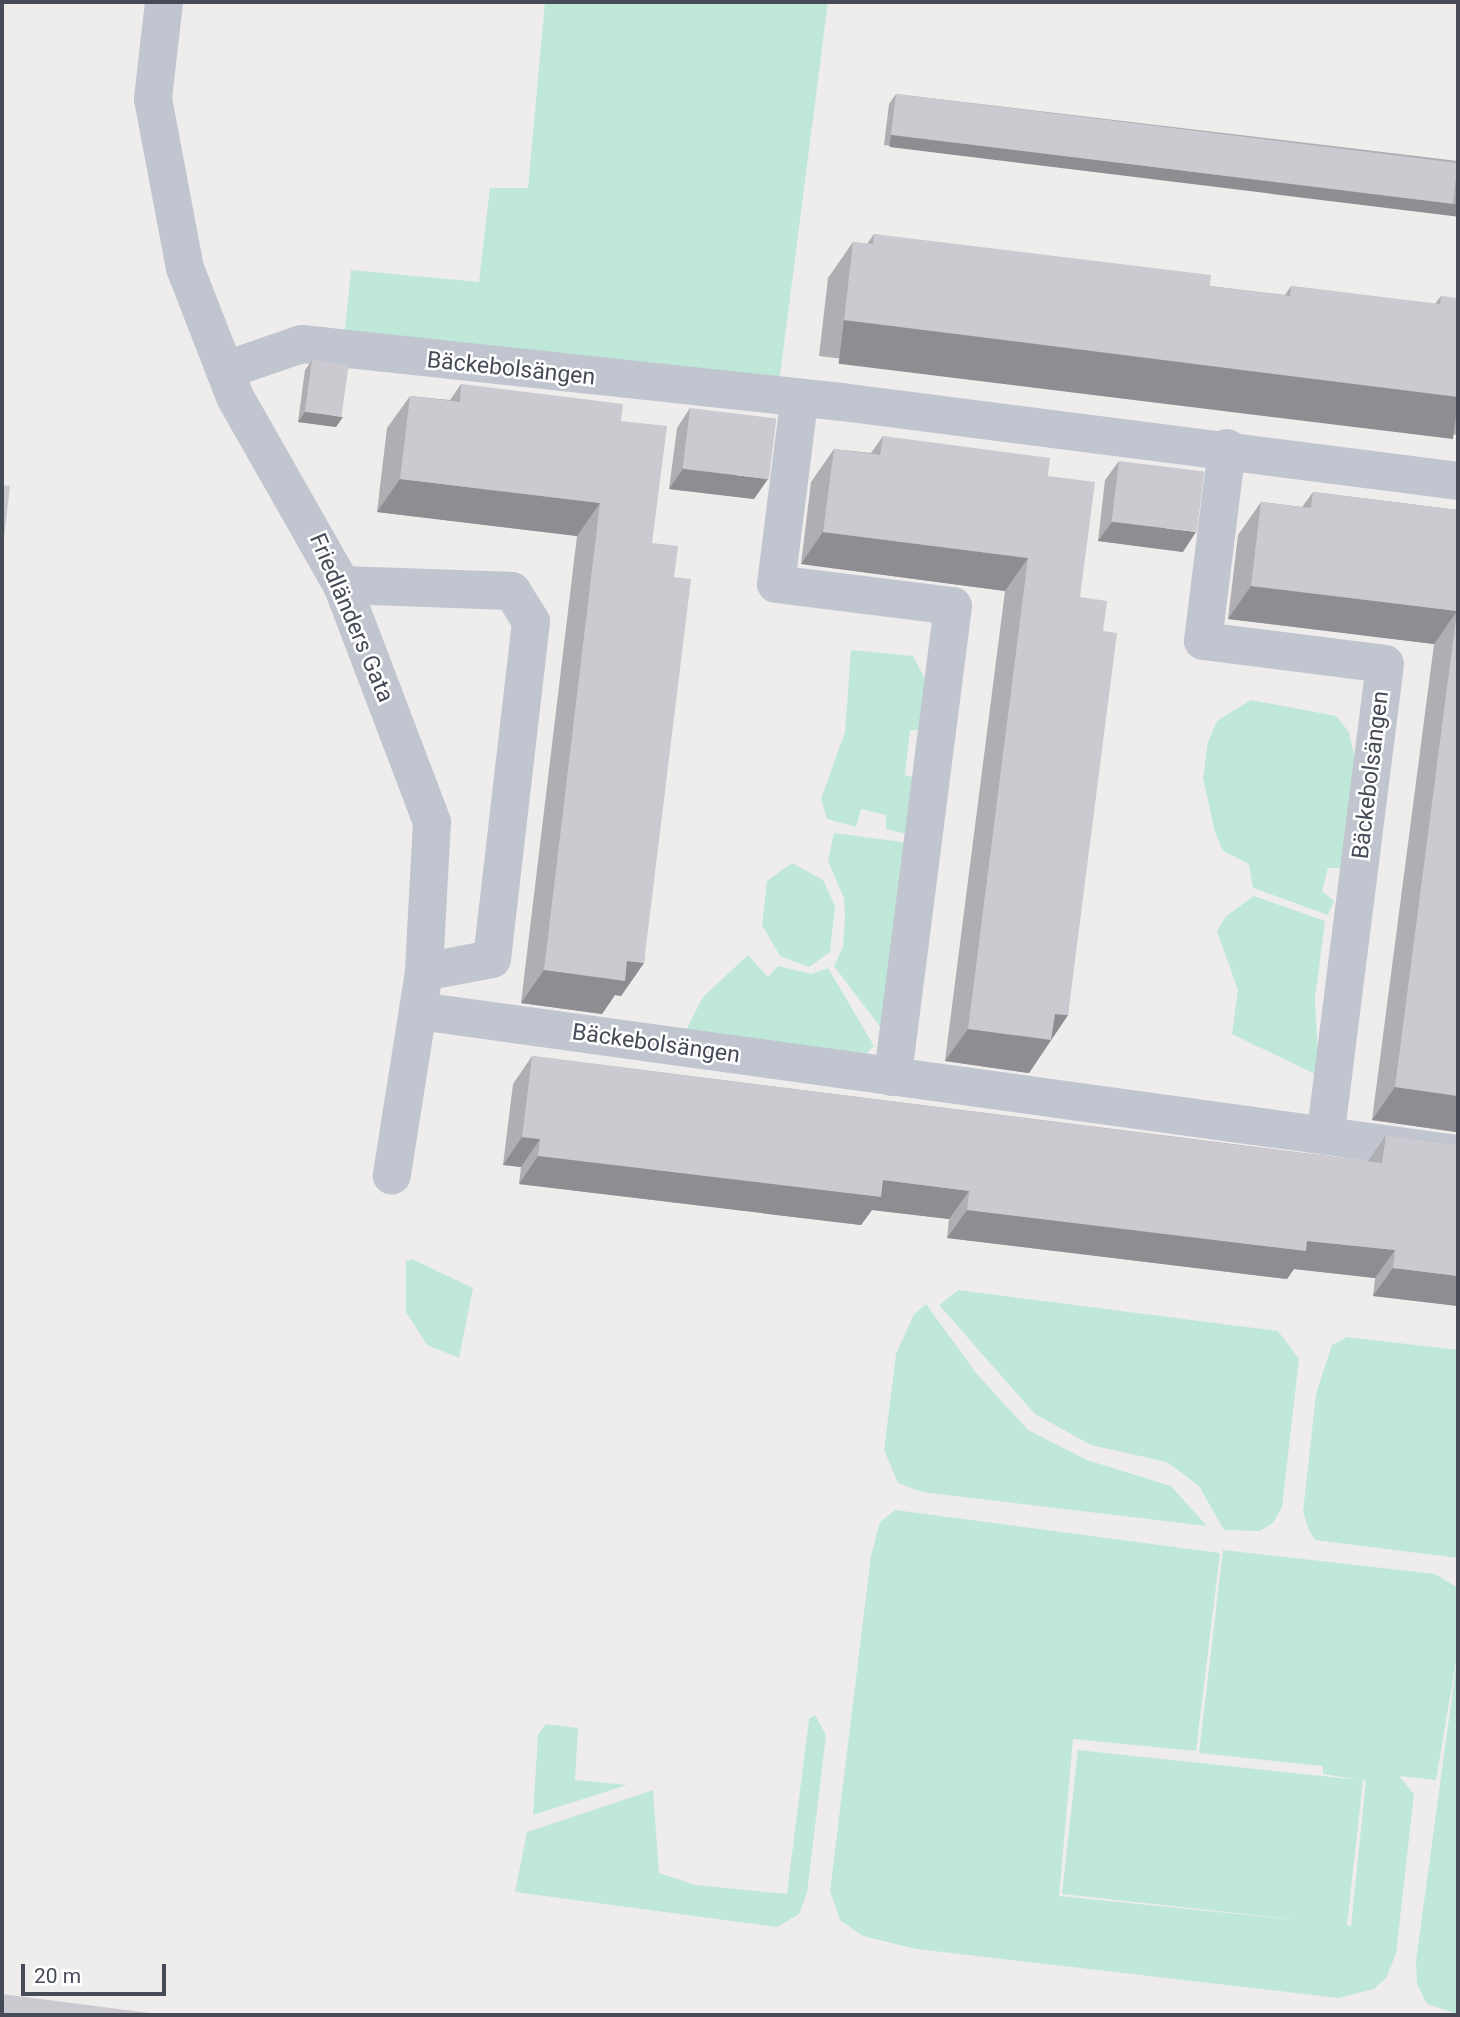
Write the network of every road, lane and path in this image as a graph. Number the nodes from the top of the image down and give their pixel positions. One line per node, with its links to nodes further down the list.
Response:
1 (164, 2): 2 (street, Friedländers Gata)
2 (226, 370): 3 (street, Bäckebolsängen); 6 (street, Friedländers Gata)
3 (799, 402): 4 (street, Bäckebolsängen); 9 (street)
4 (1227, 449): 5 (street, Bäckebolsängen); 10 (street, Bäckebolsängen)
5 (1458, 481)
6 (342, 585): 7 (street, Friedländers Gata); 7 (street)
7 (424, 972): 8 (street, Friedländers Gata)
8 (419, 1011): 9 (street, Bäckebolsängen); 12 (street, Friedländers Gata)
9 (893, 1077): 10 (street, Bäckebolsängen)
10 (1325, 1136): 11 (street, Bäckebolsängen)
11 (1458, 1154)
12 (392, 1175)

